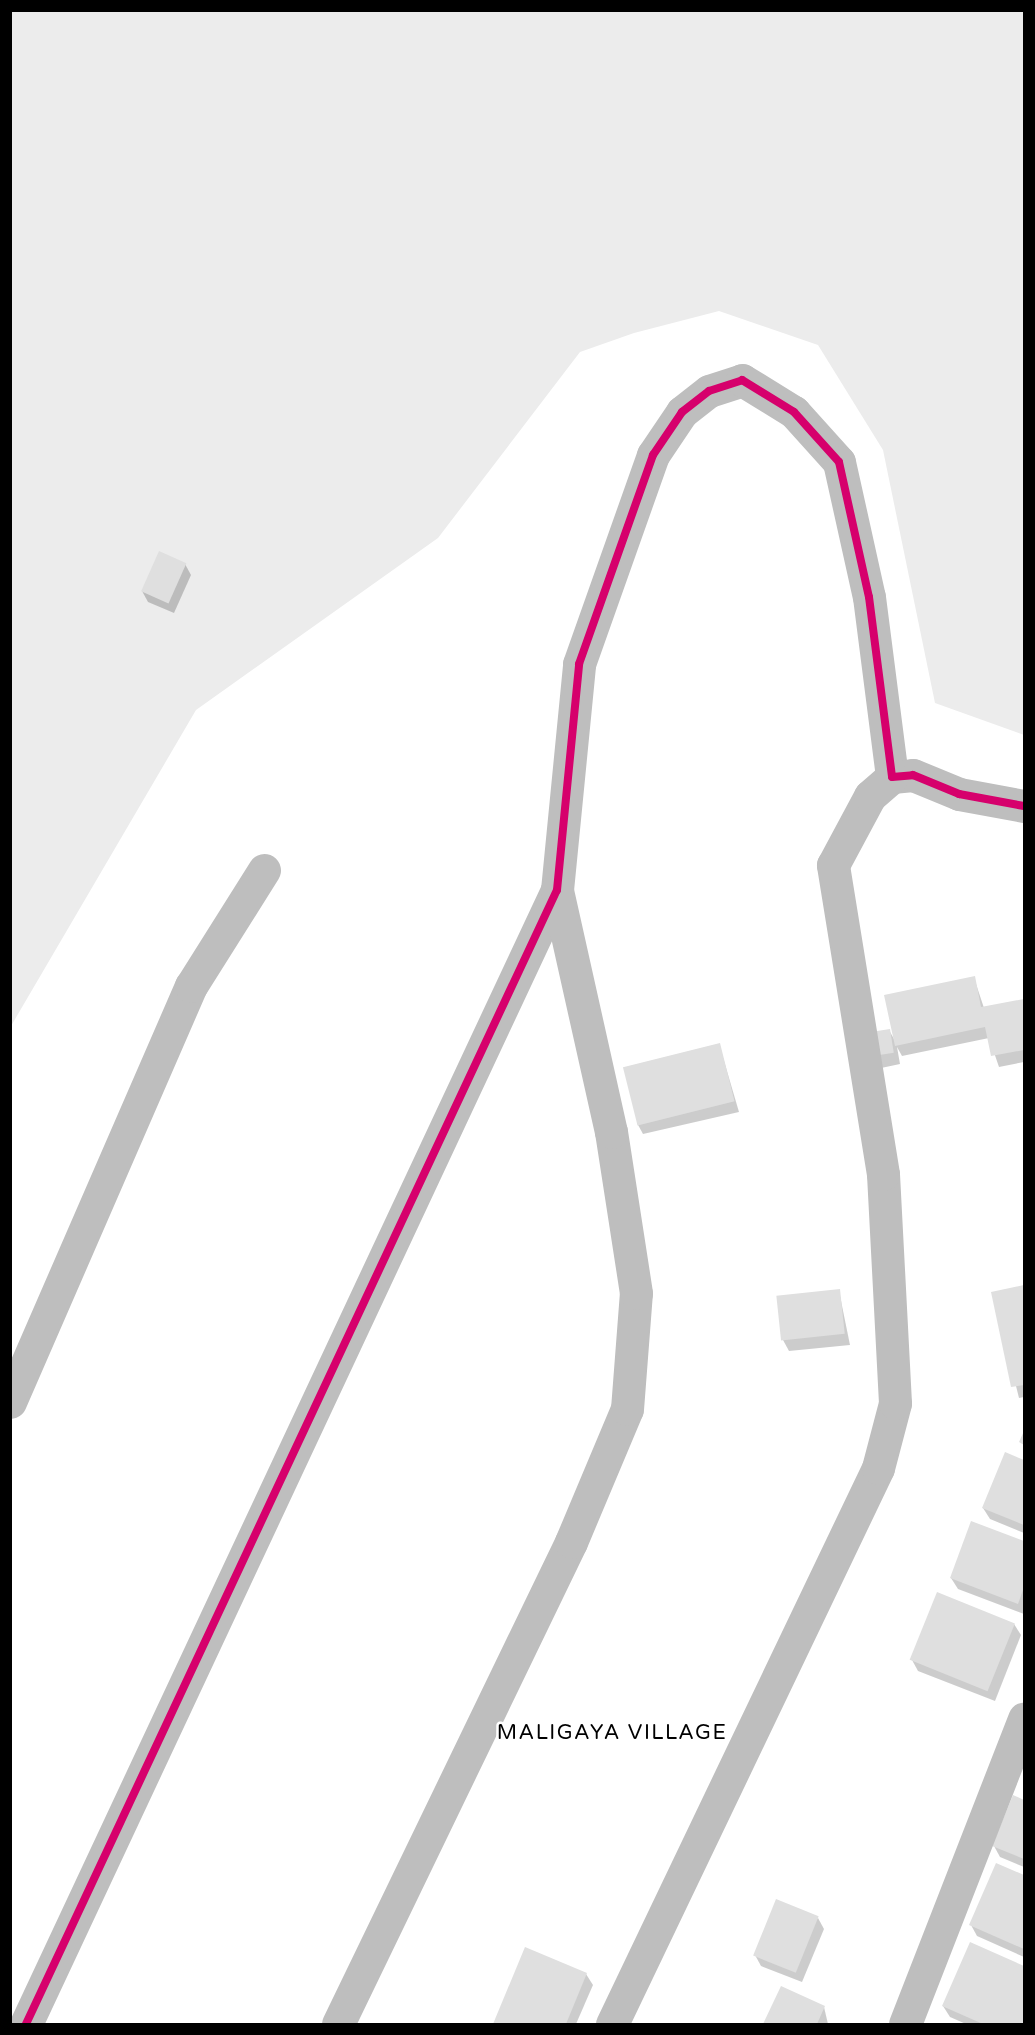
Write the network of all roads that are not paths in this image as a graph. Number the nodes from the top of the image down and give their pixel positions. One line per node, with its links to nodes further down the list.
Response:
1 (892, 777): 2 (street); 4 (street); 9 (street)
2 (1024, 806)
3 (264, 870): 5 (street)
4 (557, 890): 7 (street); 8 (street)
5 (10, 1402)
6 (1024, 1718): 10 (street)
7 (26, 2025)
8 (338, 2025)
9 (612, 2025)
10 (905, 2025)

